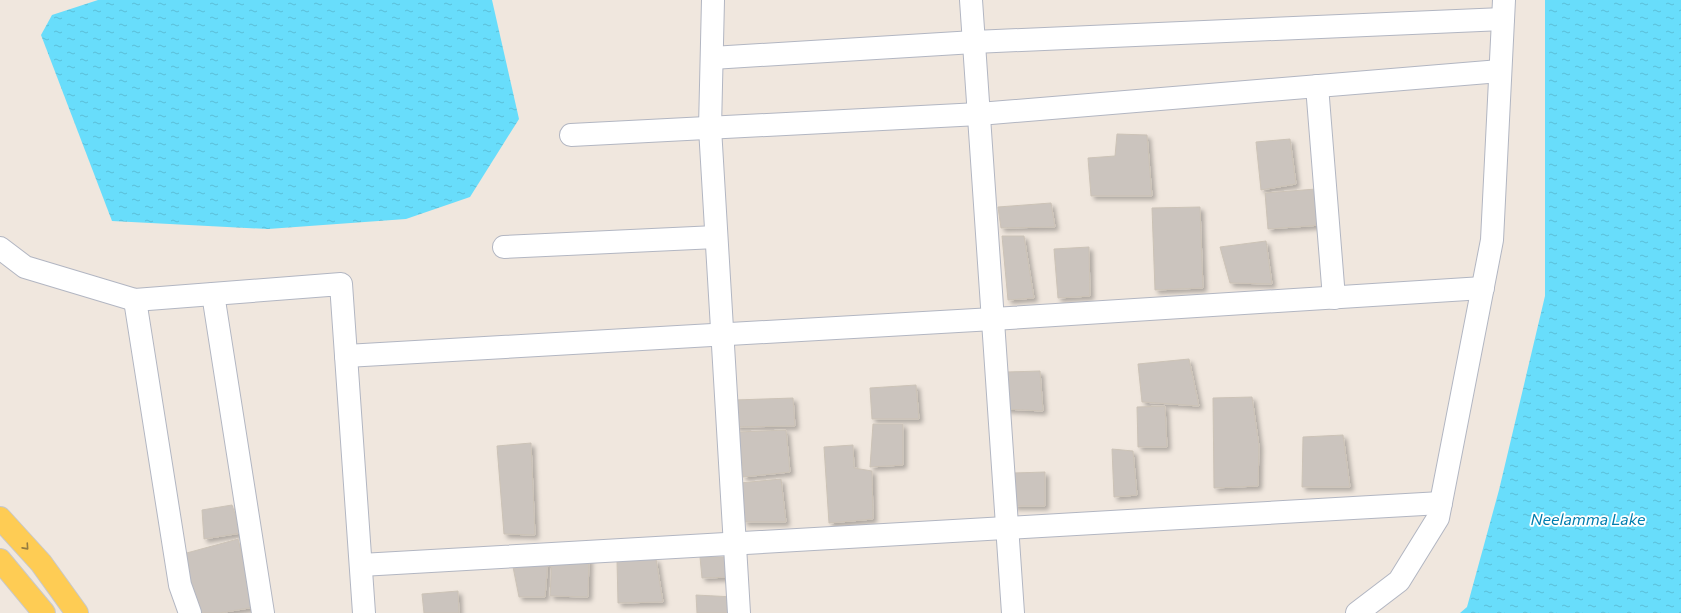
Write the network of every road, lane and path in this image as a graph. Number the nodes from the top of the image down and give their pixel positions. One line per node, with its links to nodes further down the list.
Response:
1 (713, 0): 5 (street)
2 (971, 0): 4 (street)
3 (1504, 10): 4 (street); 6 (street)
4 (974, 42): 5 (street); 8 (street)
5 (712, 58): 9 (street)
6 (1500, 71): 7 (street); 14 (street)
7 (1317, 86): 8 (street); 16 (street)
8 (979, 114): 9 (street); 18 (street)
9 (710, 128): 10 (street); 11 (street)
10 (570, 135)
11 (716, 237): 12 (street); 19 (street)
12 (504, 247)
13 (0, 248): 17 (street)
14 (1483, 288): 16 (street); 21 (street)
15 (213, 294): 17 (street); 20 (street); 30 (street)
16 (1334, 298): 18 (street)
17 (135, 300): 29 (street)
18 (993, 319): 19 (street); 23 (street)
19 (721, 334): 20 (street); 24 (street)
20 (346, 356): 26 (street)
21 (1441, 503): 23 (street); 34 (street)
22 (0, 518): 28 (main road, one-way to 28)
23 (1007, 528): 24 (street); 33 (street)
24 (736, 543): 26 (street); 32 (street)
25 (0, 560): 27 (main road)
26 (361, 565): 31 (street)
27 (44, 613)
28 (77, 613)
29 (190, 613)
30 (263, 613)
31 (364, 613)
32 (740, 613)
33 (1013, 613)
34 (1357, 613)

